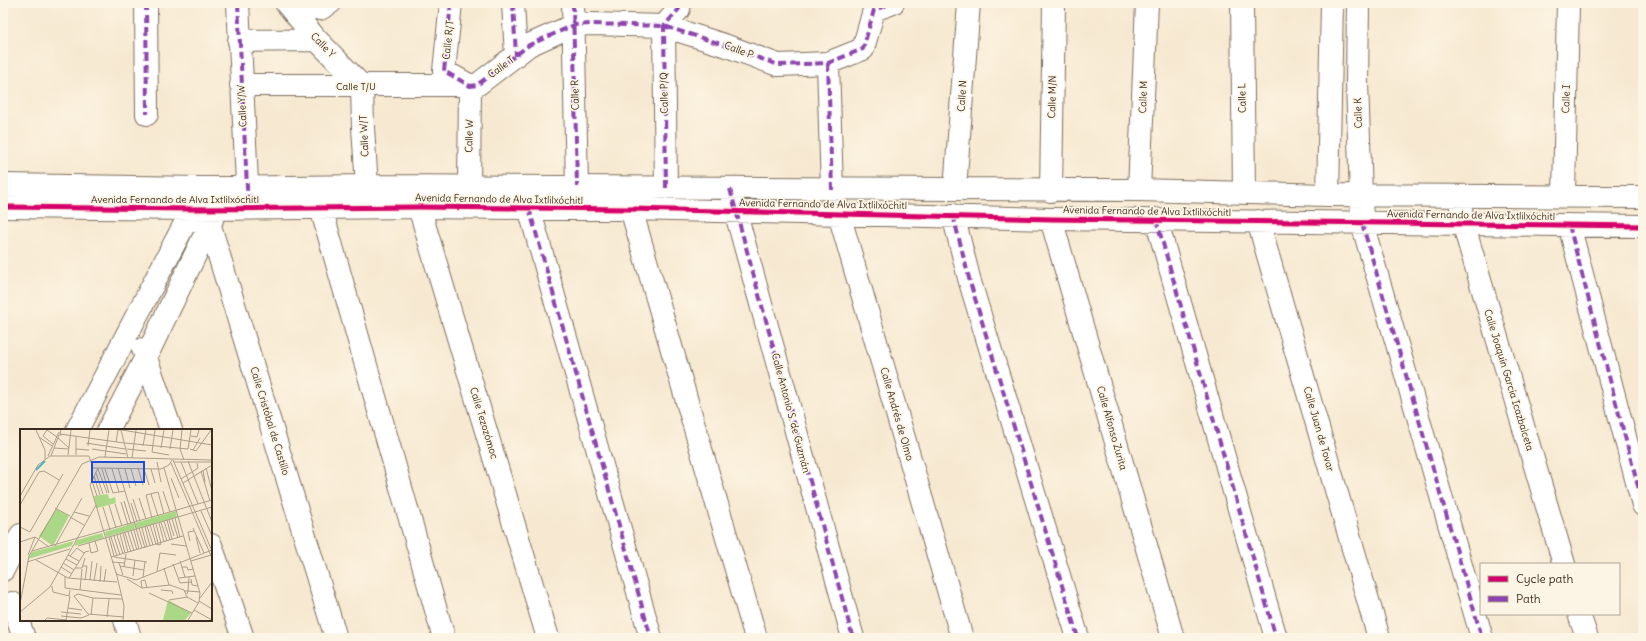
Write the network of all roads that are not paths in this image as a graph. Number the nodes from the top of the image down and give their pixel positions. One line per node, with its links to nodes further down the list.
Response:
1 (146, 3): 27 (street)
2 (238, 3): 21 (street, Calle Y/W)
3 (286, 3): 20 (street, Calle Y)
4 (295, 3): 5 (street)
5 (330, 3)
6 (451, 3): 26 (street, Calle R/T)
7 (513, 3): 22 (street)
8 (574, 3): 18 (street, Calle R)
9 (680, 3): 19 (street)
10 (892, 3): 23 (street, Calle P)
11 (969, 3): 35 (street, Calle N)
12 (1054, 3): 38 (street, Calle M/N)
13 (1147, 3): 37 (street, Calle M)
14 (1242, 3): 39 (street, Calle L)
15 (1332, 3): 41 (street)
16 (1358, 3): 42 (street, Calle K)
17 (1568, 3): 44 (street, Calle I)
18 (574, 26): 19 (street, Calle P); 22 (street, Calle P); 31 (street, Calle R)
19 (664, 26): 23 (street, Calle P); 33 (street, Calle P/Q)
20 (317, 40): 21 (street); 25 (street, Calle Y)
21 (239, 41): 24 (street, Calle Y/W)
22 (523, 51): 26 (street, Calle T)
23 (828, 63): 36 (street)
24 (241, 85): 25 (street, Calle T/U); 43 (street, Calle Y/W)
25 (362, 86): 26 (street, Calle T/U); 29 (street, Calle W/T)
26 (470, 86): 30 (street, Calle W)
27 (148, 114)
28 (3, 185): 32 (street, Avenida Fernando de Alva Ixtlilxóchitl)
29 (367, 186): 30 (street, Avenida Fernando de Alva Ixtlilxóchitl); 43 (street, Avenida Fernando de Alva Ixtlilxóchitl)
30 (469, 187): 31 (street, Avenida Fernando de Alva Ixtlilxóchitl)
31 (577, 187): 33 (street, Avenida Fernando de Alva Ixtlilxóchitl)
32 (201, 188): 46 (street, Avenida Fernando de Alva Ixtlilxóchitl); 53 (street, Avenida Fernando de Alva Ixtlilxóchitl)
33 (666, 188): 34 (street, Avenida Fernando de Alva Ixtlilxóchitl)
34 (730, 189): 36 (street, Avenida Fernando de Alva Ixtlilxóchitl); 52 (street, Calle Antonio S. de Guzmán)
35 (955, 189): 36 (street, Avenida Fernando de Alva Ixtlilxóchitl); 38 (street, Avenida Fernando de Alva Ixtlilxóchitl)
36 (832, 190): 54 (street, Calle Andrés de Olmo)
37 (1139, 190): 38 (street, Avenida Fernando de Alva Ixtlilxóchitl); 39 (street, Avenida Fernando de Alva Ixtlilxóchitl)
38 (1051, 191)
39 (1244, 193): 41 (street, Avenida Fernando de Alva Ixtlilxóchitl)
40 (1459, 194): 42 (street, Avenida Fernando de Alva Ixtlilxóchitl); 44 (street, Avenida Fernando de Alva Ixtlilxóchitl); 60 (street, Calle Joaquín García Icazbalceta)
41 (1328, 195): 42 (street, Avenida Fernando de Alva Ixtlilxóchitl)
42 (1361, 195): 59 (street, Calle K)
43 (248, 196): 46 (street, Avenida Fernando de Alva Ixtlilxóchitl); 49 (street, Avenida Fernando de Alva Ixtlilxóchitl)
44 (1564, 196): 45 (street, Avenida Fernando de Alva Ixtlilxóchitl)
45 (1643, 196)
46 (218, 204): 53 (street); 53 (street); 64 (street); 79 (street, Calle Cristóbal de Castillo)
47 (3, 207): 53 (street, Avenida Fernando de Alva Ixtlilxóchitl)
48 (419, 207): 49 (street, Avenida Fernando de Alva Ixtlilxóchitl); 50 (street, Avenida Fernando de Alva Ixtlilxóchitl); 81 (street, Calle Tezozómoc)
49 (321, 208): 80 (street)
50 (529, 208): 51 (street, Avenida Fernando de Alva Ixtlilxóchitl); 82 (street)
51 (631, 209): 52 (street, Avenida Fernando de Alva Ixtlilxóchitl); 83 (street)
52 (736, 212): 54 (street, Avenida Fernando de Alva Ixtlilxóchitl); 84 (street, Calle Antonio S. de Guzmán)
53 (191, 214): 63 (street, Avenida Fernando de Alva Ixtlilxóchitl)
54 (838, 214): 55 (street, Avenida Fernando de Alva Ixtlilxóchitl); 85 (street, Calle Andrés de Olmo)
55 (953, 216): 56 (street, Avenida Fernando de Alva Ixtlilxóchitl); 86 (street)
56 (1051, 218): 57 (street, Avenida Fernando de Alva Ixtlilxóchitl); 87 (street, Calle Alfonso Zurita)
57 (1156, 219): 58 (street, Avenida Fernando de Alva Ixtlilxóchitl); 88 (street)
58 (1258, 221): 59 (street, Avenida Fernando de Alva Ixtlilxóchitl); 89 (street, Calle Juan de Tovar)
59 (1362, 223): 60 (street, Avenida Fernando de Alva Ixtlilxóchitl); 90 (street)
60 (1462, 223): 61 (street, Avenida Fernando de Alva Ixtlilxóchitl); 71 (street, Calle Joaquín García Icazbalceta)
61 (1569, 225): 62 (street, Avenida Fernando de Alva Ixtlilxóchitl); 68 (street)
62 (1643, 226)
63 (133, 324): 64 (street); 65 (street, Avenida Fernando de Alva Ixtlilxóchitl)
64 (146, 357): 66 (street); 67 (street)
65 (78, 429)
66 (109, 429)
67 (171, 429)
68 (1643, 505)
69 (20, 538): 72 (street)
70 (212, 548): 78 (street)
71 (1564, 563)
72 (3, 570)
73 (12, 603): 76 (street)
74 (1579, 615): 91 (street)
75 (125, 621): 77 (street)
76 (24, 638)
77 (130, 638)
78 (243, 638)
79 (336, 638)
80 (444, 638)
81 (548, 638)
82 (651, 638)
83 (756, 638)
84 (853, 638)
85 (962, 638)
86 (1078, 638)
87 (1173, 638)
88 (1276, 638)
89 (1379, 638)
90 (1482, 638)
91 (1587, 638)

